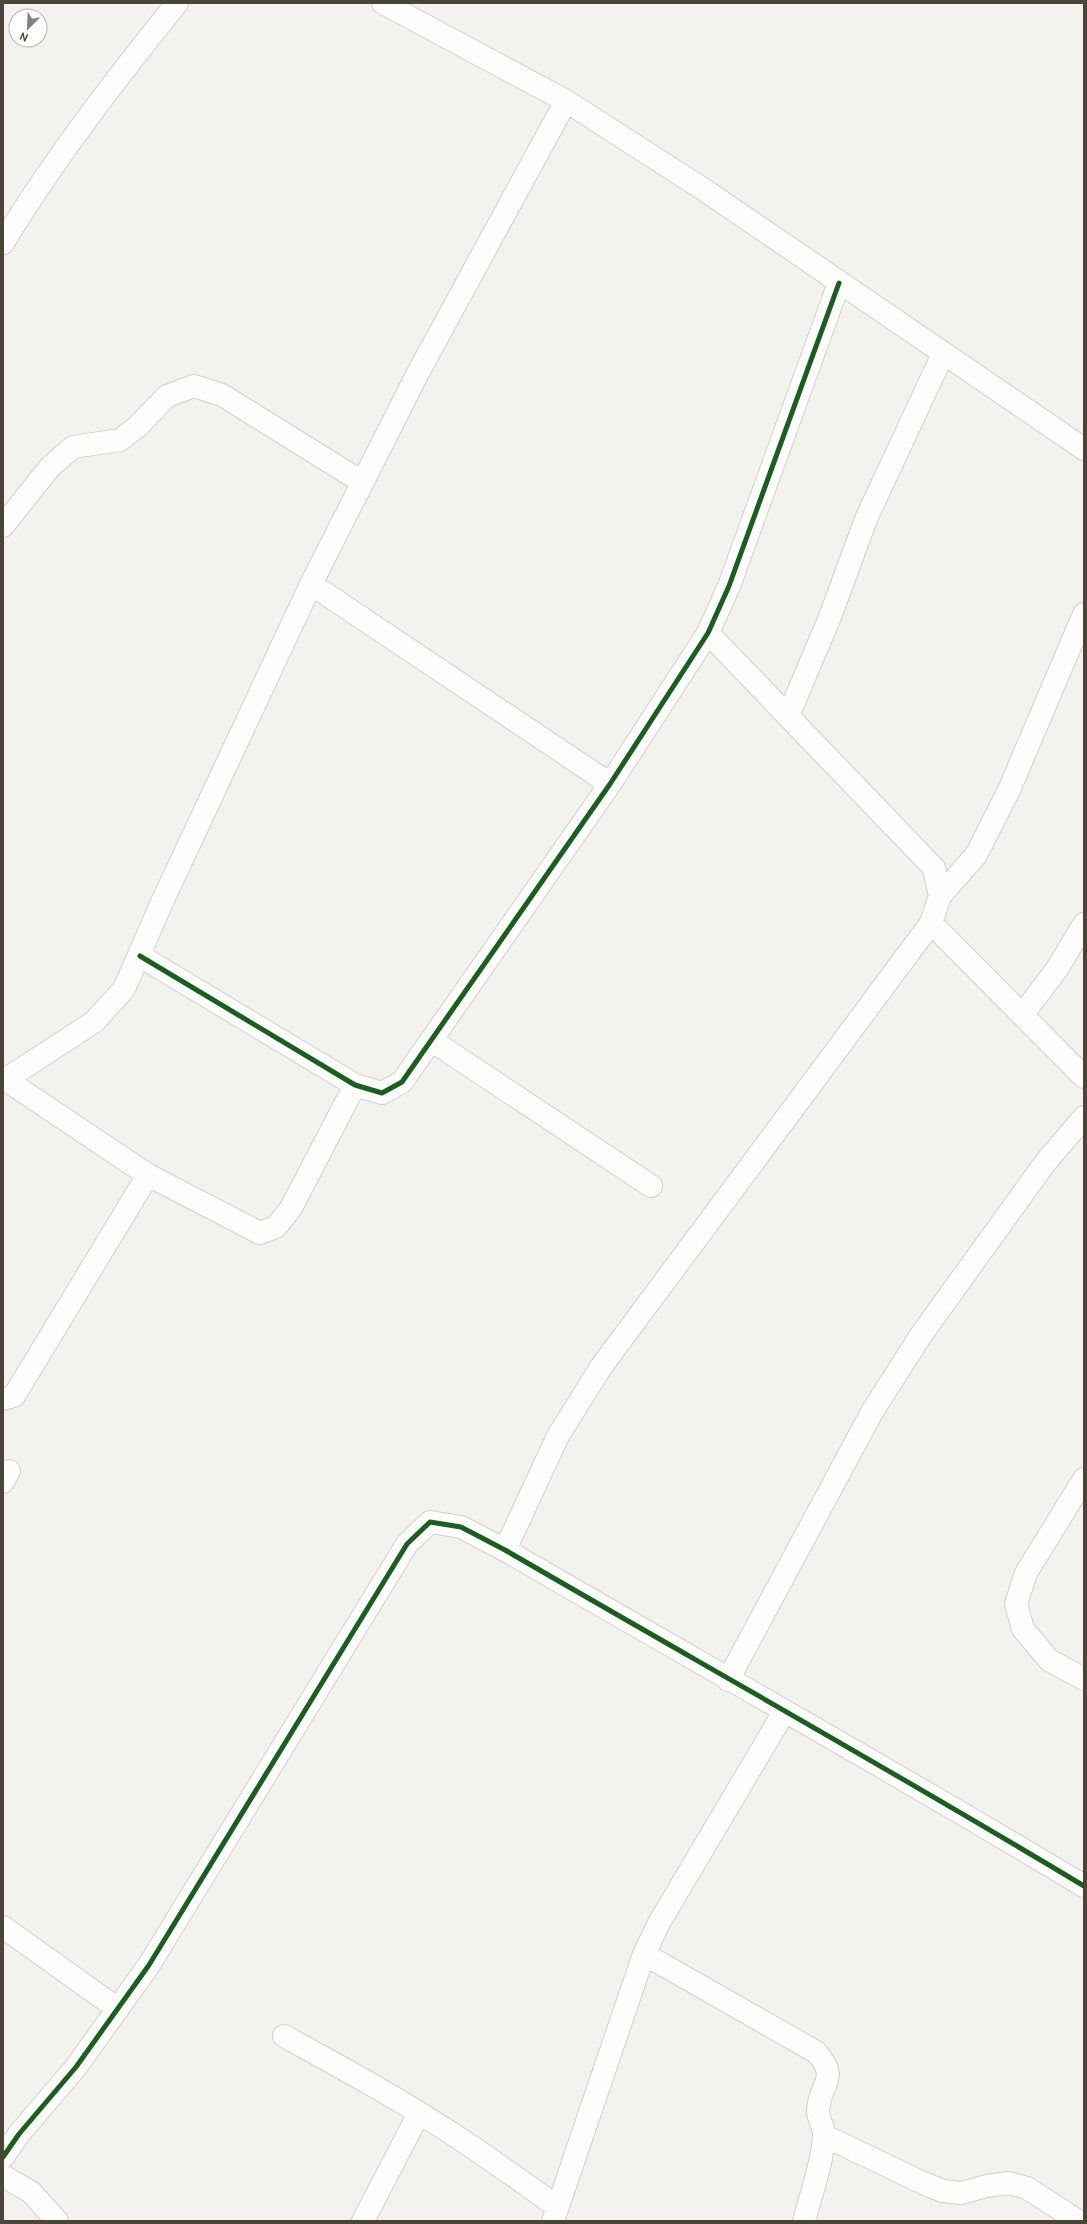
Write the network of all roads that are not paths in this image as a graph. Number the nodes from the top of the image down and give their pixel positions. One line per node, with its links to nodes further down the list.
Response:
1 (177, 3): 4 (street)
2 (383, 3): 3 (street)
3 (566, 101): 5 (street); 8 (street)
4 (3, 243)
5 (839, 283): 6 (street); 12 (street)
6 (942, 354): 7 (street); 13 (street)
7 (1084, 449)
8 (362, 482): 9 (street); 10 (street)
9 (3, 526)
10 (311, 584): 14 (street); 18 (street)
11 (1084, 614): 15 (street)
12 (708, 633): 13 (street); 14 (street)
13 (788, 716): 15 (street)
14 (610, 784): 20 (street)
15 (940, 896): 16 (street)
16 (931, 923): 19 (street); 29 (street)
17 (1084, 924): 19 (street)
18 (140, 956): 22 (street); 23 (street)
19 (1023, 1014): 21 (street)
20 (430, 1040): 23 (street); 26 (street)
21 (1084, 1077)
22 (4, 1081): 25 (street)
23 (355, 1085): 25 (street)
24 (1084, 1117): 31 (street)
25 (148, 1175): 27 (street)
26 (651, 1186)
27 (3, 1399)
28 (1084, 1479): 30 (street)
29 (505, 1550): 31 (street); 36 (street)
30 (1084, 1679)
31 (728, 1680): 32 (street)
32 (784, 1712): 33 (street); 35 (street)
33 (1084, 1886)
34 (3, 1926): 36 (street)
35 (644, 1954): 39 (street); 42 (street)
36 (118, 2009): 40 (street)
37 (284, 2036): 38 (street)
38 (419, 2113): 42 (street); 44 (street)
39 (825, 2136): 45 (street); 46 (street)
40 (3, 2157)
41 (3, 2176): 43 (street)
42 (555, 2214)
43 (57, 2221)
44 (363, 2221)
45 (804, 2221)
46 (1078, 2221)

